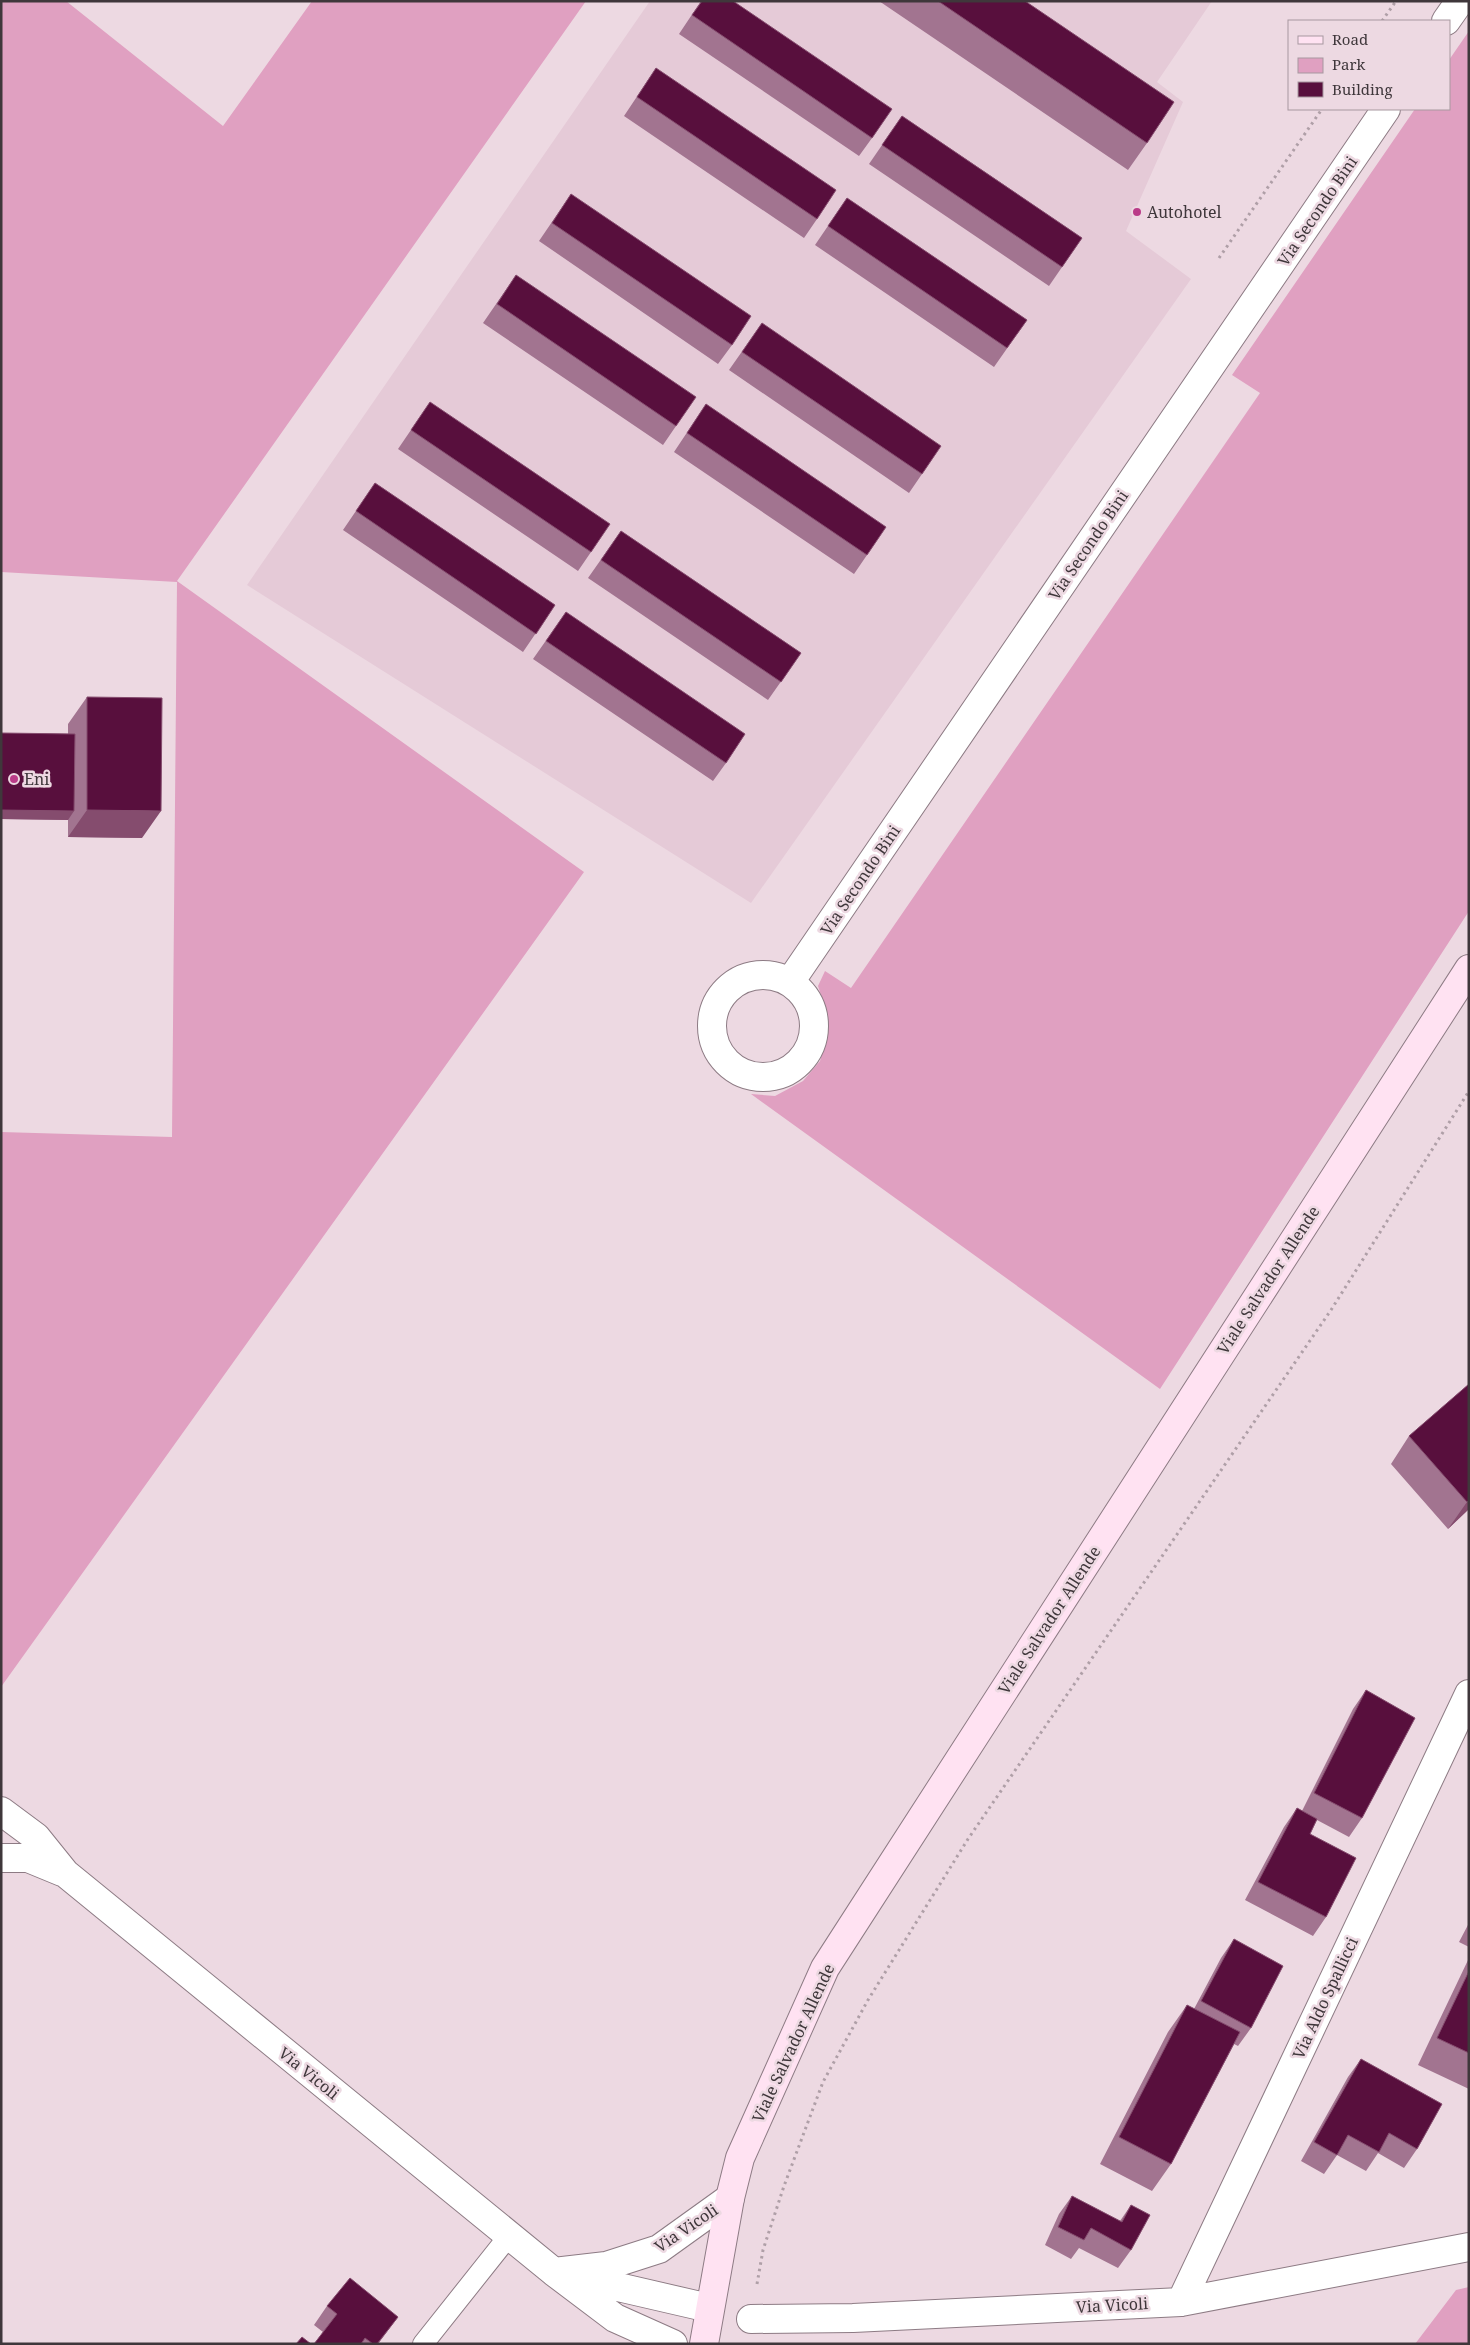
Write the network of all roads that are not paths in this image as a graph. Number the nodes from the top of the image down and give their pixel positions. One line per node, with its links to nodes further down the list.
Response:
1 (1460, 1): 2 (street)
2 (1447, 20)
3 (1385, 110): 5 (street, Via Secondo Bini)
4 (1469, 969): 10 (main road, Viale Salvador Allende)
5 (790, 982)
6 (1469, 1694): 14 (street, Via Aldo Spallicci)
7 (1, 1811): 9 (street)
8 (1, 1858): 9 (street)
9 (66, 1873): 11 (street, Via Vicoli)
10 (730, 2198): 13 (street, Via Vicoli); 15 (main road, Viale Salvador Allende)
11 (508, 2237): 13 (street, Via Vicoli); 17 (lane)
12 (1469, 2247): 14 (street, Via Vicoli)
13 (554, 2272): 15 (street, Via Vicoli); 18 (street, Via Vicoli)
14 (1181, 2302): 16 (street, Via Vicoli)
15 (710, 2308): 19 (main road, Viale Salvador Allende)
16 (751, 2319)
17 (423, 2344)
18 (673, 2344)
19 (704, 2344)

